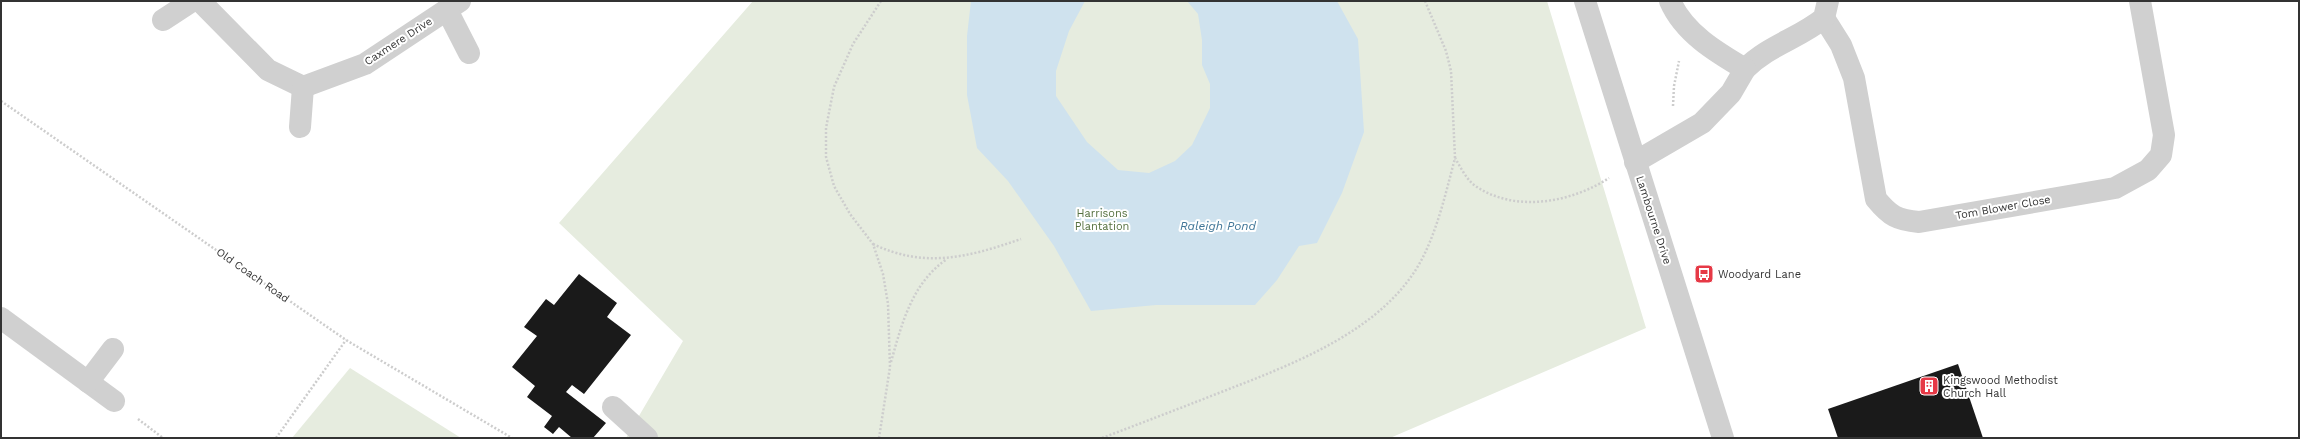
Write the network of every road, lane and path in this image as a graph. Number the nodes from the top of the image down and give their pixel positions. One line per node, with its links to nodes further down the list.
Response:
1 (192, 1): 10 (street)
2 (200, 1): 14 (street)
3 (881, 1): 21 (path)
4 (1425, 1): 18 (path)
5 (1585, 1): 19 (street, Lambourne Drive)
6 (1670, 1): 13 (street)
7 (2140, 1): 9 (street, Tom Blower Close)
8 (454, 5): 11 (street, Caxmere Drive); 14 (street, Caxmere Drive)
9 (1826, 9): 13 (street, Tom Blower Close)
10 (163, 20)
11 (469, 53)
12 (1680, 60): 17 (path)
13 (1745, 69): 17 (street)
14 (303, 87): 16 (street)
15 (1, 101): 24 (path, Old Coach Road)
16 (300, 127)
17 (1687, 133): 19 (street)
18 (1455, 158): 19 (path); 34 (path)
19 (1635, 162): 35 (street, Lambourne Drive)
20 (1021, 240): 22 (path)
21 (873, 244): 22 (path); 26 (path)
22 (947, 259): 26 (path)
23 (1, 318): 27 (street)
24 (346, 340): 30 (path); 31 (path, Old Coach Road)
25 (113, 349): 27 (street)
26 (890, 367): 33 (path)
27 (88, 382): 28 (street)
28 (114, 401)
29 (613, 407): 32 (street)
30 (276, 438)
31 (512, 438)
32 (647, 438)
33 (879, 438)
34 (1102, 438)
35 (1723, 438)

